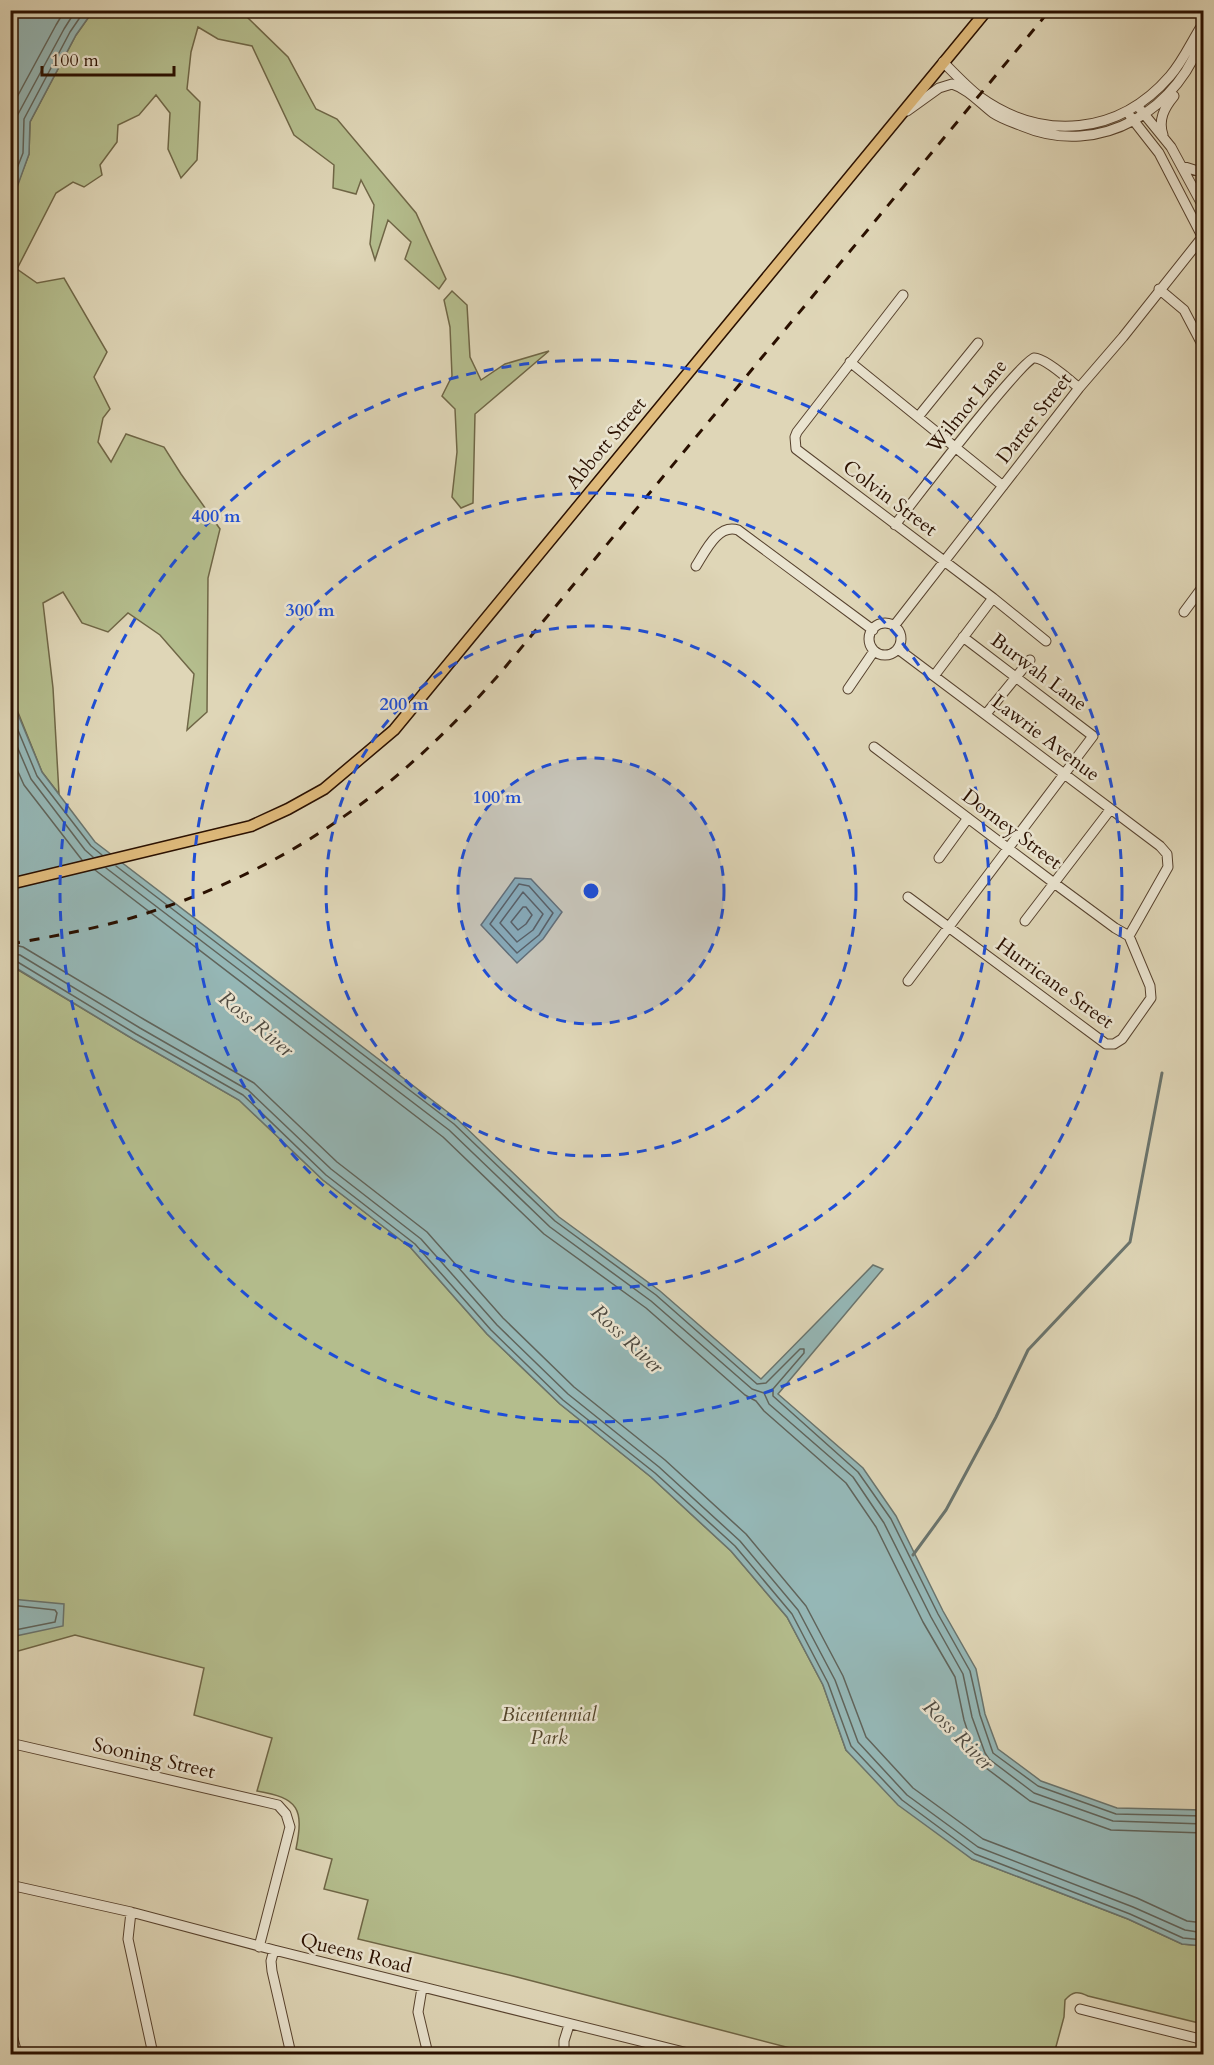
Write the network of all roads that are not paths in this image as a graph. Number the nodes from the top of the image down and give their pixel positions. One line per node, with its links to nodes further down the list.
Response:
1 (987, 10): 5 (main road, Abbott Street)
2 (1203, 22): 6 (street)
3 (1203, 31): 4 (street)
4 (1194, 58): 9 (street); 11 (street)
5 (943, 62): 7 (street); 8 (main road, Abbott Street)
6 (1136, 105): 7 (street); 9 (street)
7 (1126, 112): 10 (street)
8 (904, 114): 10 (street); 49 (main road, Abbott Street)
9 (1143, 114): 10 (street); 11 (street)
10 (1134, 120): 15 (street)
11 (1163, 136): 12 (street)
12 (1182, 166): 13 (street); 14 (street)
13 (1203, 173)
14 (1203, 208)
15 (1203, 237): 16 (street, Darter Street)
16 (1159, 289): 19 (street); 21 (street, Darter Street)
17 (903, 295): 20 (street, Colvin Street)
18 (978, 343): 22 (street)
19 (1203, 348)
20 (850, 362): 22 (street); 25 (street, Colvin Street)
21 (1079, 388): 23 (street, Wilmot Lane); 24 (street, Darter Street)
22 (918, 417): 23 (street)
23 (955, 448): 24 (street); 25 (street, Wilmot Lane)
24 (1003, 486): 26 (street, Darter Street)
25 (895, 525): 26 (street, Colvin Street)
26 (944, 561): 29 (street, Colvin Street); 31 (street, Darter Street)
27 (696, 566): 32 (street)
28 (1203, 585): 30 (street)
29 (993, 598): 33 (street); 34 (street, Colvin Street)
30 (1184, 612)
31 (894, 626): 32 (street); 35 (street)
32 (873, 630): 36 (street)
33 (963, 637): 38 (street); 39 (street, Burwah Lane)
34 (1046, 641)
35 (898, 649): 36 (street); 38 (street, Lawrie Avenue)
36 (874, 651): 40 (street)
37 (1030, 660): 39 (street)
38 (934, 676): 41 (street, Lawrie Avenue)
39 (1015, 677): 41 (street); 43 (street, Burwah Lane)
40 (848, 689)
41 (986, 714): 43 (street, Lawrie Avenue)
42 (874, 747): 45 (street, Dorney Street)
43 (1064, 774): 44 (street, Lawrie Avenue); 46 (street)
44 (1110, 810): 48 (street); 53 (street, Lawrie Avenue)
45 (968, 818): 46 (street, Dorney Street); 47 (street)
46 (1008, 849): 48 (street, Dorney Street); 52 (street)
47 (939, 858)
48 (1054, 883): 51 (street); 53 (street, Dorney Street)
49 (10, 884)
50 (908, 897): 52 (street)
51 (1025, 921)
52 (948, 927): 53 (street, Hurricane Street); 54 (street)
53 (1130, 936)
54 (908, 981)
55 (10, 1743): 58 (street, Sooning Street)
56 (10, 1885): 57 (street, Queens Road)
57 (130, 1912): 58 (street, Queens Road); 66 (street)
58 (259, 1947): 59 (street, Queens Road)
59 (274, 1950): 60 (street, Queens Road); 67 (street)
60 (422, 1988): 62 (street, Queens Road); 68 (street)
61 (1080, 2009): 64 (street)
62 (569, 2025): 69 (street); 70 (street, Queens Road)
63 (10, 2027): 65 (street)
64 (1203, 2040)
65 (17, 2055)
66 (153, 2055)
67 (291, 2055)
68 (428, 2055)
69 (564, 2055)
70 (692, 2055)

